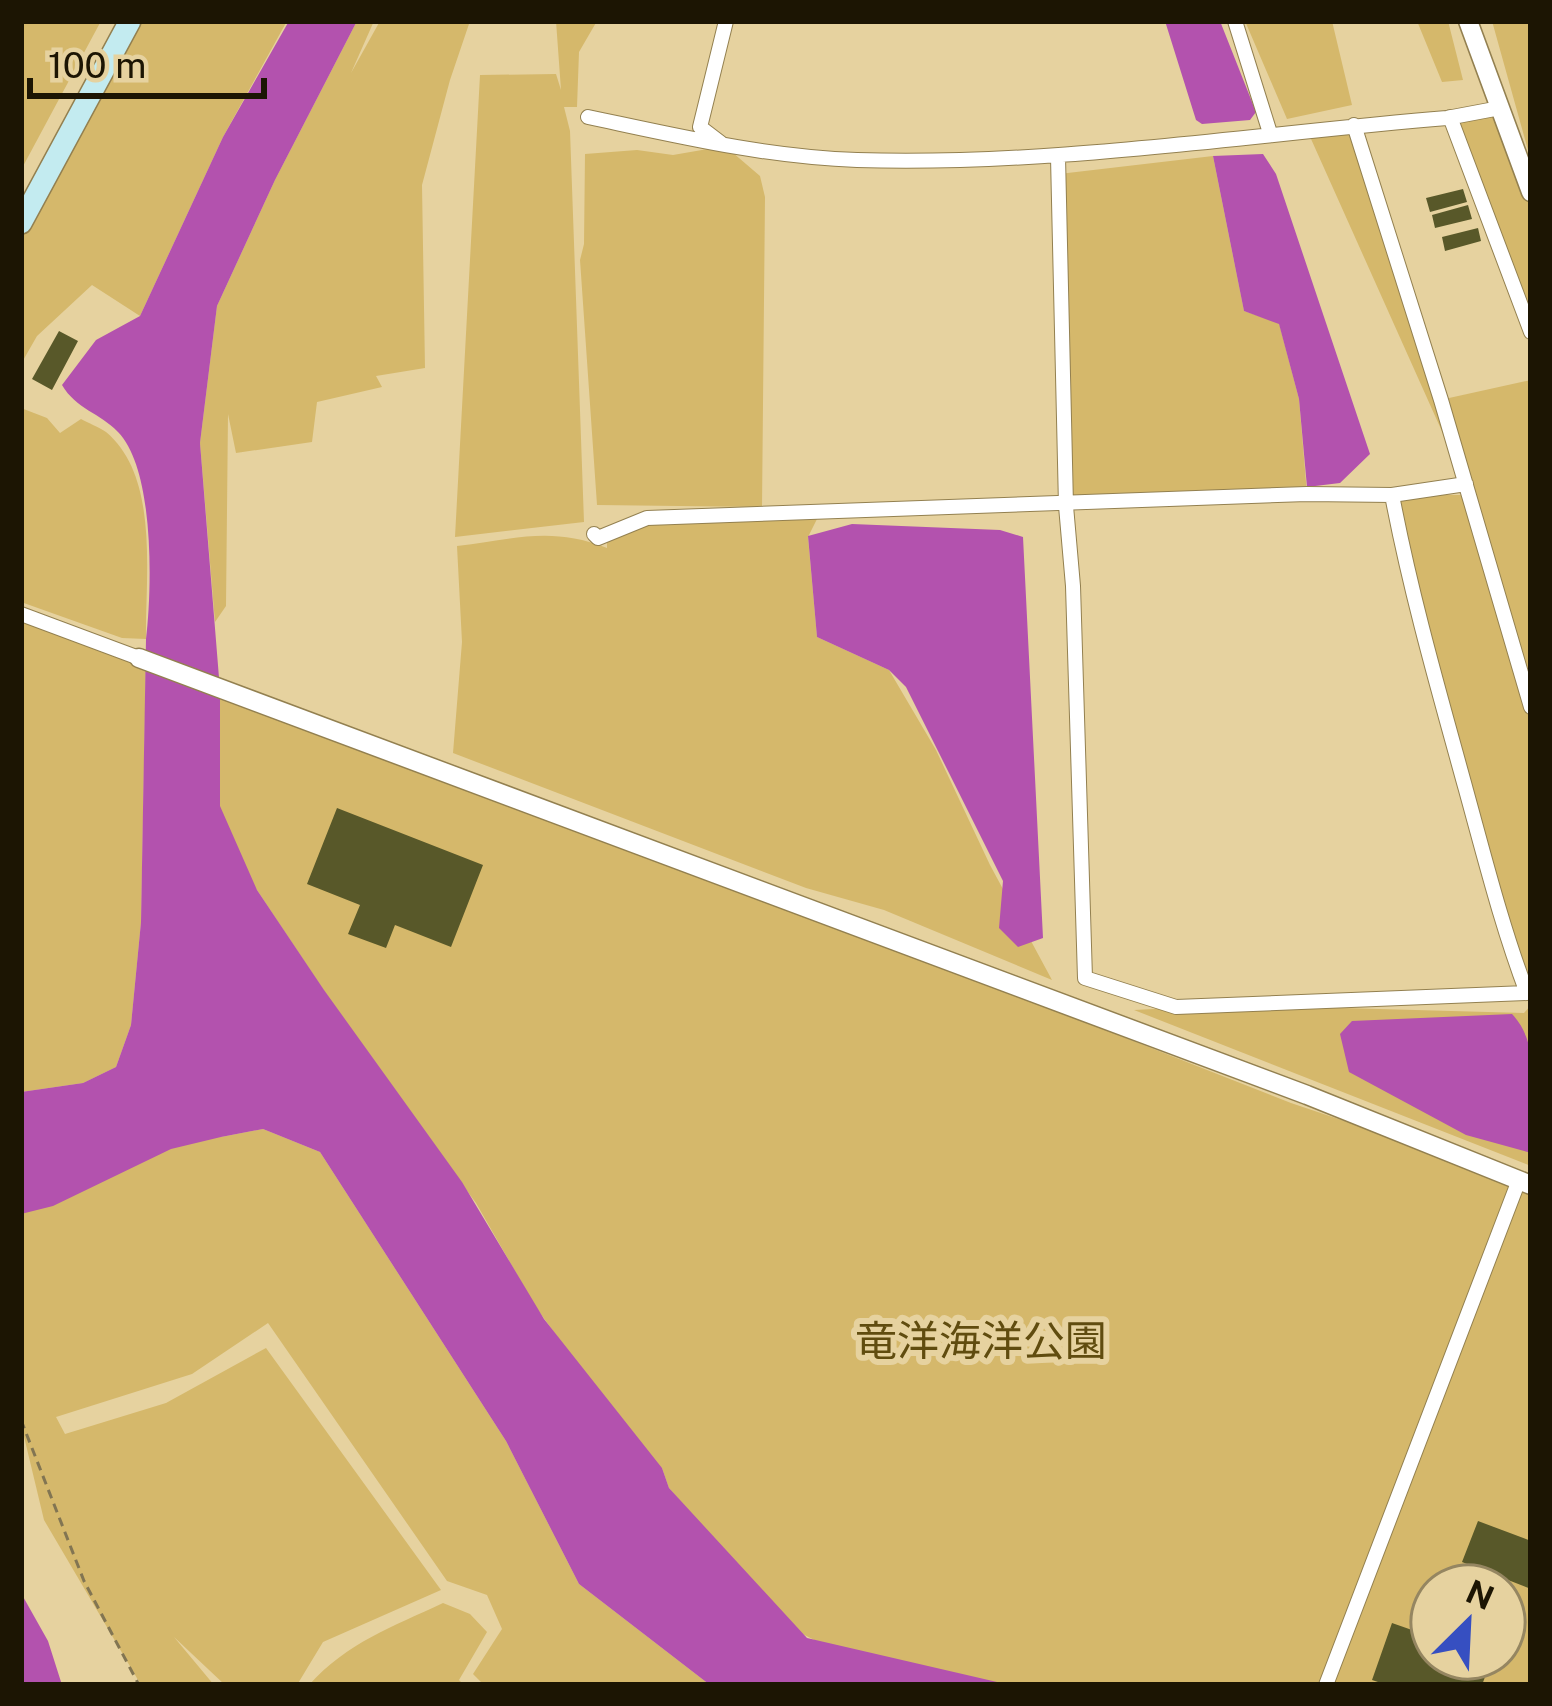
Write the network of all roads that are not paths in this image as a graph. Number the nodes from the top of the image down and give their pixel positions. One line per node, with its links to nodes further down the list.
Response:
1 (130, 21): 13 (main road)
2 (726, 21): 10 (street)
3 (1235, 21): 9 (street)
4 (1468, 21): 5 (street)
5 (1499, 109): 7 (street); 12 (street)
6 (588, 117): 10 (street)
7 (1450, 117): 8 (street); 14 (street)
8 (1354, 125): 9 (street); 15 (street)
9 (1270, 133): 11 (street)
10 (725, 146): 11 (street)
11 (1058, 157): 17 (street)
12 (1531, 192)
13 (21, 223)
14 (1531, 332)
15 (1466, 484): 16 (street); 21 (street)
16 (1392, 495): 17 (street); 17 (street)
17 (1066, 506): 18 (street)
18 (594, 534)
19 (21, 614): 20 (street)
20 (139, 658): 22 (street)
21 (1531, 707)
22 (1525, 1182): 23 (street)
23 (1326, 1685)

